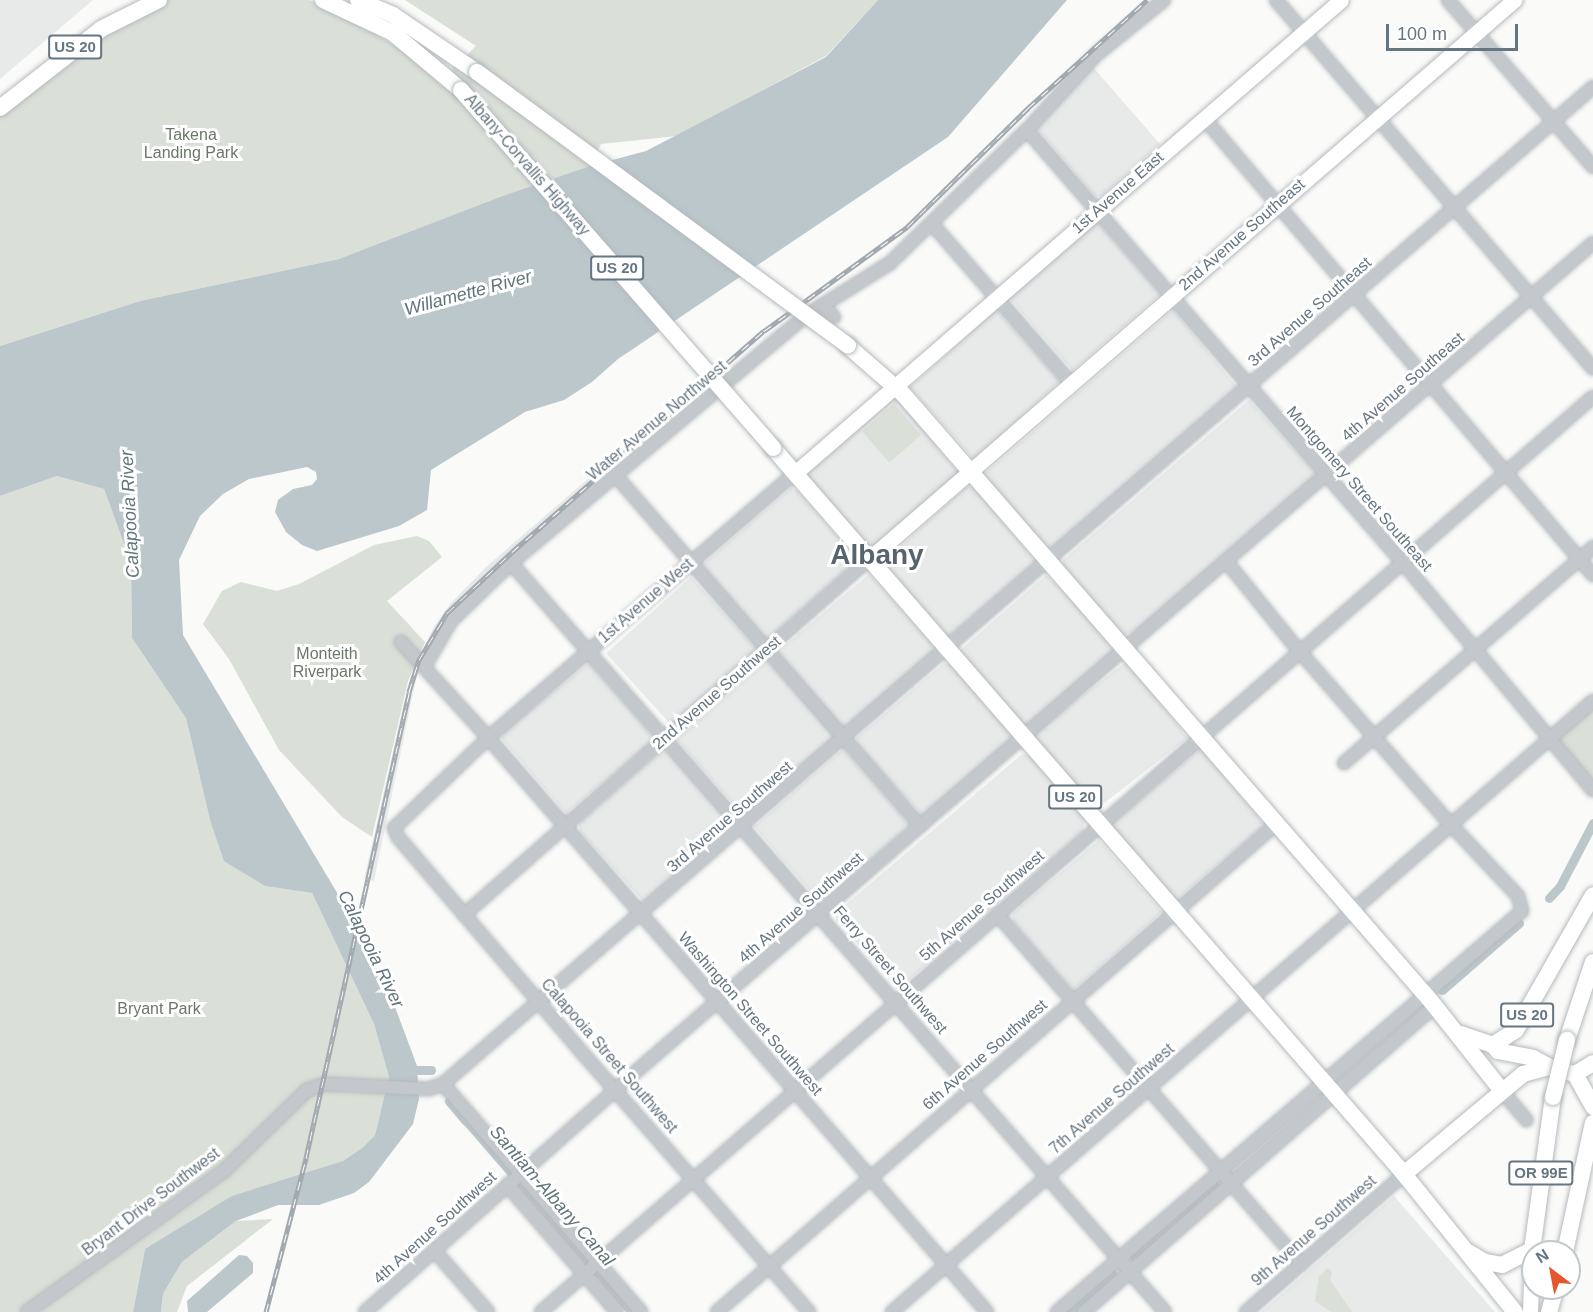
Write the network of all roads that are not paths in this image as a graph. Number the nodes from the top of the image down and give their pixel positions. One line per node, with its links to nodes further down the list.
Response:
1 (159, 0): 12 (highway, US 20)
2 (323, 0): 37 (highway, Albany-Corvallis Highway / US 20, bridge)
3 (358, 0): 32 (highway, Albany-Corvallis Highway / US 20, bridge)
4 (1164, 0): 16 (street, Water Avenue Northwest)
5 (1276, 0): 9 (street)
6 (1341, 0): 9 (main road, 1st Avenue East)
7 (1448, 0): 10 (street)
8 (1514, 0): 10 (main road, 2nd Avenue Southeast)
9 (1304, 32): 13 (main road, 1st Avenue East); 14 (street)
10 (1477, 33): 14 (main road, 2nd Avenue Southeast); 15 (street)
11 (1593, 87): 15 (street, 3rd Avenue Southeast)
12 (0, 108)
13 (1204, 118): 18 (street); 20 (main road, 1st Avenue East)
14 (1378, 119): 18 (main road, 2nd Avenue Southeast); 19 (street)
15 (1553, 122): 17 (street); 19 (street, 3rd Avenue Southeast)
16 (1027, 130): 20 (street, Montgomery Street Southeast); 21 (street, Water Avenue Northwest)
17 (1593, 167)
18 (1278, 203): 23 (street); 24 (main road, 2nd Avenue Southeast)
19 (1455, 209): 23 (street, 3rd Avenue Southeast); 25 (street)
20 (1097, 212): 24 (street, Montgomery Street Southeast); 26 (main road, 1st Avenue East)
21 (933, 225): 26 (street); 27 (street, Water Avenue Northwest)
22 (1593, 243): 25 (street, 4th Avenue Southeast)
23 (1354, 295): 31 (street); 33 (street, 3rd Avenue Southeast)
24 (1171, 296): 30 (main road, 2nd Avenue Southeast); 33 (street, Montgomery Street Southeast)
25 (1533, 297): 29 (street); 31 (street, 4th Avenue Southeast)
26 (997, 298): 30 (street); 32 (main road, 1st Avenue East)
27 (822, 305): 28 (street); 38 (street, Water Avenue Northwest)
28 (834, 317)
29 (1593, 368)
30 (1071, 383): 35 (main road, 2nd Avenue Southeast)
31 (1432, 385): 36 (street); 39 (street, 4th Avenue Southeast)
32 (895, 386): 35 (highway, US 20); 37 (main road, 1st Avenue West)
33 (1249, 386): 39 (street, Montgomery Street Southeast); 43 (street, 3rd Avenue Southeast)
34 (1593, 397): 36 (street, 5th Avenue Southwest)
35 (969, 471): 41 (main road, 2nd Avenue Southwest); 43 (highway, US 20)
36 (1508, 472): 42 (street); 47 (street, 5th Avenue Southwest)
37 (795, 473): 41 (highway, US 20); 46 (street, 1st Avenue West)
38 (616, 476): 45 (street, Water Avenue Northwest); 46 (street)
39 (1326, 476): 44 (street, 4th Avenue Southeast); 47 (street, Montgomery Street Southeast)
40 (1593, 547): 42 (street)
41 (869, 559): 50 (street, 2nd Avenue Southwest); 52 (highway, US 20)
42 (1579, 559): 48 (street); 55 (street)
43 (1048, 562): 52 (street, 3rd Avenue Southwest); 53 (highway, US 20)
44 (1227, 562): 53 (street, 4th Avenue Southeast); 54 (street)
45 (512, 563): 51 (street, Ferry Street Southwest); 56 (street, Water Avenue Northwest)
46 (691, 563): 50 (street); 51 (street, 1st Avenue West)
47 (1403, 563): 54 (street, 5th Avenue Southwest); 55 (street, Montgomery Street Southeast)
48 (1593, 575)
49 (401, 642): 56 (street, Washington Street Southwest)
50 (766, 649): 60 (street, 2nd Avenue Southwest); 63 (street)
51 (590, 650): 59 (street, 1st Avenue West); 60 (street, Ferry Street Southwest)
52 (947, 650): 61 (highway, US 20); 63 (street, 3rd Avenue Southwest)
53 (1125, 650): 58 (highway, US 20); 61 (street, 4th Avenue Southwest)
54 (1299, 651): 58 (street, 5th Avenue Southwest); 62 (street)
55 (1473, 651): 62 (street); 64 (street, Montgomery Street Southeast)
56 (425, 666): 59 (street, Washington Street Southwest)
57 (1593, 701): 64 (street, 7th Avenue Southwest)
58 (1200, 736): 68 (highway, US 20); 72 (street, 5th Avenue Southwest)
59 (488, 738): 67 (street, 1st Avenue West); 70 (street, Washington Street Southwest)
60 (666, 738): 70 (street, 2nd Avenue Southwest); 73 (street, Ferry Street Southwest)
61 (1023, 738): 71 (street, 4th Avenue Southwest); 72 (highway, US 20)
62 (1374, 738): 65 (street); 69 (street)
63 (844, 740): 71 (street); 73 (street, 3rd Avenue Southwest)
64 (1549, 740): 66 (street, Montgomery Street Southeast); 69 (street, 7th Avenue Southwest)
65 (1344, 764)
66 (1593, 790)
67 (399, 819): 80 (street, Calapooia Street Southwest)
68 (1276, 824): 75 (highway, US 20); 76 (street, 6th Avenue Southwest)
69 (1451, 825): 75 (street, 7th Avenue Southwest); 82 (street)
70 (566, 826): 77 (street, Washington Street Southwest); 80 (street, 2nd Avenue Southwest)
71 (920, 826): 78 (street, 4th Avenue Southwest)
72 (1100, 826): 76 (highway, US 20); 79 (street, 5th Avenue Southwest)
73 (744, 827): 77 (street, 3rd Avenue Southwest); 78 (street, Ferry Street Southwest)
74 (1593, 895): 89 (highway, US 20)
75 (1353, 911): 82 (highway, US 20); 84 (street, 7th Avenue Southwest)
76 (1174, 912): 83 (street, 6th Avenue Southwest); 84 (highway, US 20)
77 (642, 914): 85 (street, Washington Street Southwest); 87 (street, 3rd Avenue Southwest)
78 (819, 914): 85 (street, 4th Avenue Southwest); 86 (street, Ferry Street Southwest)
79 (997, 914): 83 (street); 86 (street, 5th Avenue Southwest)
80 (464, 915): 87 (street, Calapooia Street Southwest)
81 (1593, 962): 112 (highway, OR 99E, bridge)
82 (1429, 999): 88 (highway, US 20); 93 (street); 101 (street)
83 (1073, 1000): 97 (street); 98 (street, 6th Avenue Southwest)
84 (1251, 1001): 93 (highway, US 20); 97 (street, 7th Avenue Southwest)
85 (718, 1002): 96 (street, 4th Avenue Southwest); 99 (street, Washington Street Southwest)
86 (896, 1002): 98 (street, Ferry Street Southwest); 99 (street, 5th Avenue Southwest)
87 (541, 1003): 94 (street, 3rd Avenue Southwest); 96 (street, Calapooia Street Southwest)
88 (1455, 1030): 89 (highway, US 20); 100 (highway)
89 (1493, 1045): 91 (highway)
90 (1593, 1063): 92 (highway)
91 (1550, 1067): 92 (highway); 100 (highway)
92 (1575, 1074): 102 (highway)
93 (1322, 1083): 101 (highway, US 20); 105 (street)
94 (443, 1084): 95 (street, 3rd Avenue Southwest); 108 (street)
95 (429, 1089): 123 (street, Bryant Drive Southwest)
96 (615, 1089): 108 (street, 4th Avenue Southwest); 110 (street, Calapooia Street Southwest)
97 (1149, 1089): 105 (street); 107 (street, 7th Avenue Southwest)
98 (971, 1090): 107 (street, Ferry Street Southwest); 109 (street, 6th Avenue Southwest)
99 (795, 1091): 109 (street, Washington Street Southwest); 110 (street, 5th Avenue Southwest)
100 (1502, 1091): 103 (street); 106 (highway)
101 (1333, 1096): 106 (highway, US 20); 111 (street)
102 (1593, 1107)
103 (1526, 1120)
104 (1593, 1123): 113 (highway)
105 (1219, 1170): 111 (street); 117 (street)
106 (1404, 1174): 114 (highway); 118 (street, 9th Avenue Southwest)
107 (1047, 1177): 117 (street, Ferry Street Southwest); 119 (street, 7th Avenue Southwest)
108 (514, 1178): 115 (street, 4th Avenue Southwest); 121 (street); 121 (street)
109 (870, 1178): 119 (street, Washington Street Southwest); 120 (street, 6th Avenue Southwest)
110 (693, 1179): 120 (street, Calapooia Street Southwest); 121 (street, 5th Avenue Southwest)
111 (1231, 1183): 118 (street); 122 (street)
112 (1533, 1240)
113 (1568, 1240)
114 (1464, 1249): 116 (highway); 137 (highway)
115 (434, 1250): 124 (street, 4th Avenue Southwest); 125 (street)
116 (1521, 1256)
117 (1119, 1258): 122 (street, Ferry Street Southwest); 133 (street)
118 (1301, 1264): 136 (street, 9th Avenue Southwest)
119 (946, 1265): 131 (street, 7th Avenue Southwest); 132 (street, Washington Street Southwest)
120 (770, 1266): 129 (street, 6th Avenue Southwest); 130 (street, Calapooia Street Southwest)
121 (591, 1268): 126 (street, 5th Avenue Southwest); 127 (street); 128 (street)
122 (1131, 1272): 134 (street); 135 (street, Ferry Street Southwest)
123 (27, 1312)
124 (365, 1312)
125 (488, 1312)
126 (541, 1312)
127 (617, 1312)
128 (641, 1312)
129 (717, 1312)
130 (809, 1312)
131 (892, 1312)
132 (987, 1312)
133 (1057, 1312)
134 (1084, 1312)
135 (1165, 1312)
136 (1246, 1312)
137 (1515, 1312)

